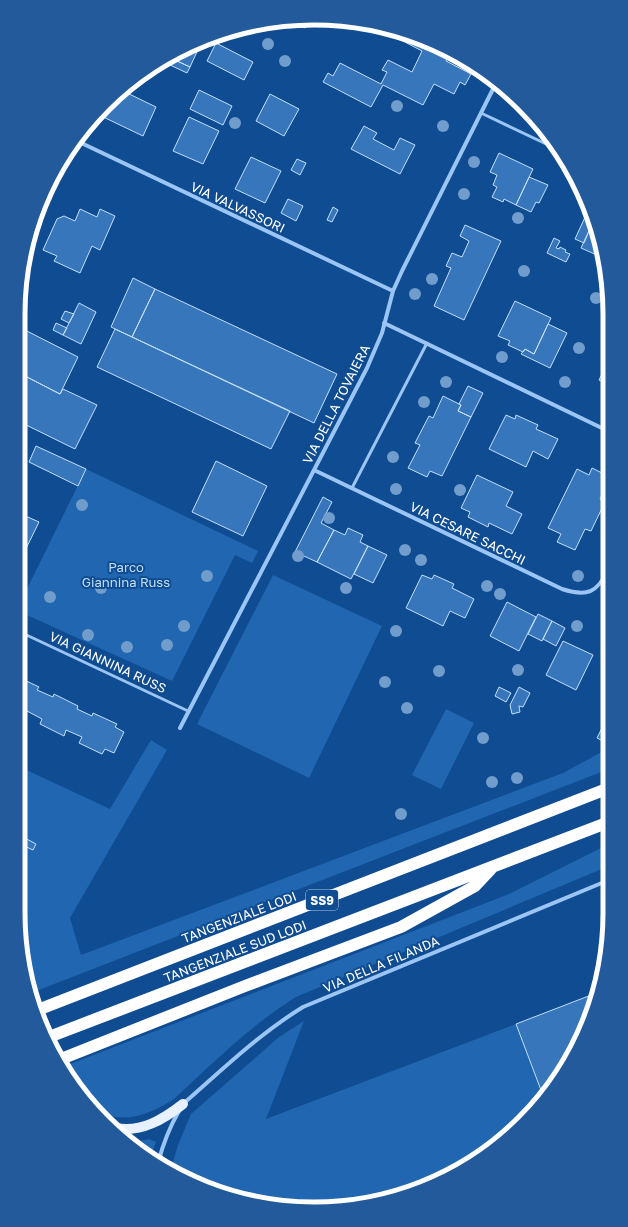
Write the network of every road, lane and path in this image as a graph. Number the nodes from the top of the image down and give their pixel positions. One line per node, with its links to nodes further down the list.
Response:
1 (494, 88): 2 (street, VIA DELLA TOVAIERA)
2 (481, 112): 4 (lane); 5 (street, VIA DELLA TOVAIERA)
3 (81, 143): 5 (street, VIA VALVASSORI)
4 (548, 145)
5 (393, 291): 6 (street, VIA DELLA TOVAIERA)
6 (384, 323): 7 (street); 9 (street, VIA DELLA TOVAIERA)
7 (427, 343): 8 (street); 10 (lane)
8 (603, 429)
9 (314, 470): 10 (street, VIA CESARE SACCHI); 13 (street, VIA DELLA TOVAIERA)
10 (352, 488): 11 (street, VIA CESARE SACCHI)
11 (603, 578)
12 (25, 634): 13 (lane, VIA GIANNINA RUSS)
13 (188, 711): 14 (street, VIA DELLA TOVAIERA)
14 (180, 728)
15 (603, 790): 19 (highway, TANGENZIALE LODI / SS9)
16 (603, 824): 17 (highway, TANGENZIALE SUD LODI / SS9)
17 (492, 867): 20 (highway, TANGENZIALE SUD LODI / SS9); 21 (highway)
18 (603, 882): 22 (street, VIA DELLA FILANDA)
19 (41, 1009)
20 (52, 1036)
21 (64, 1058)
22 (183, 1104): 23 (main road); 24 (street)
23 (122, 1129)
24 (159, 1157)

